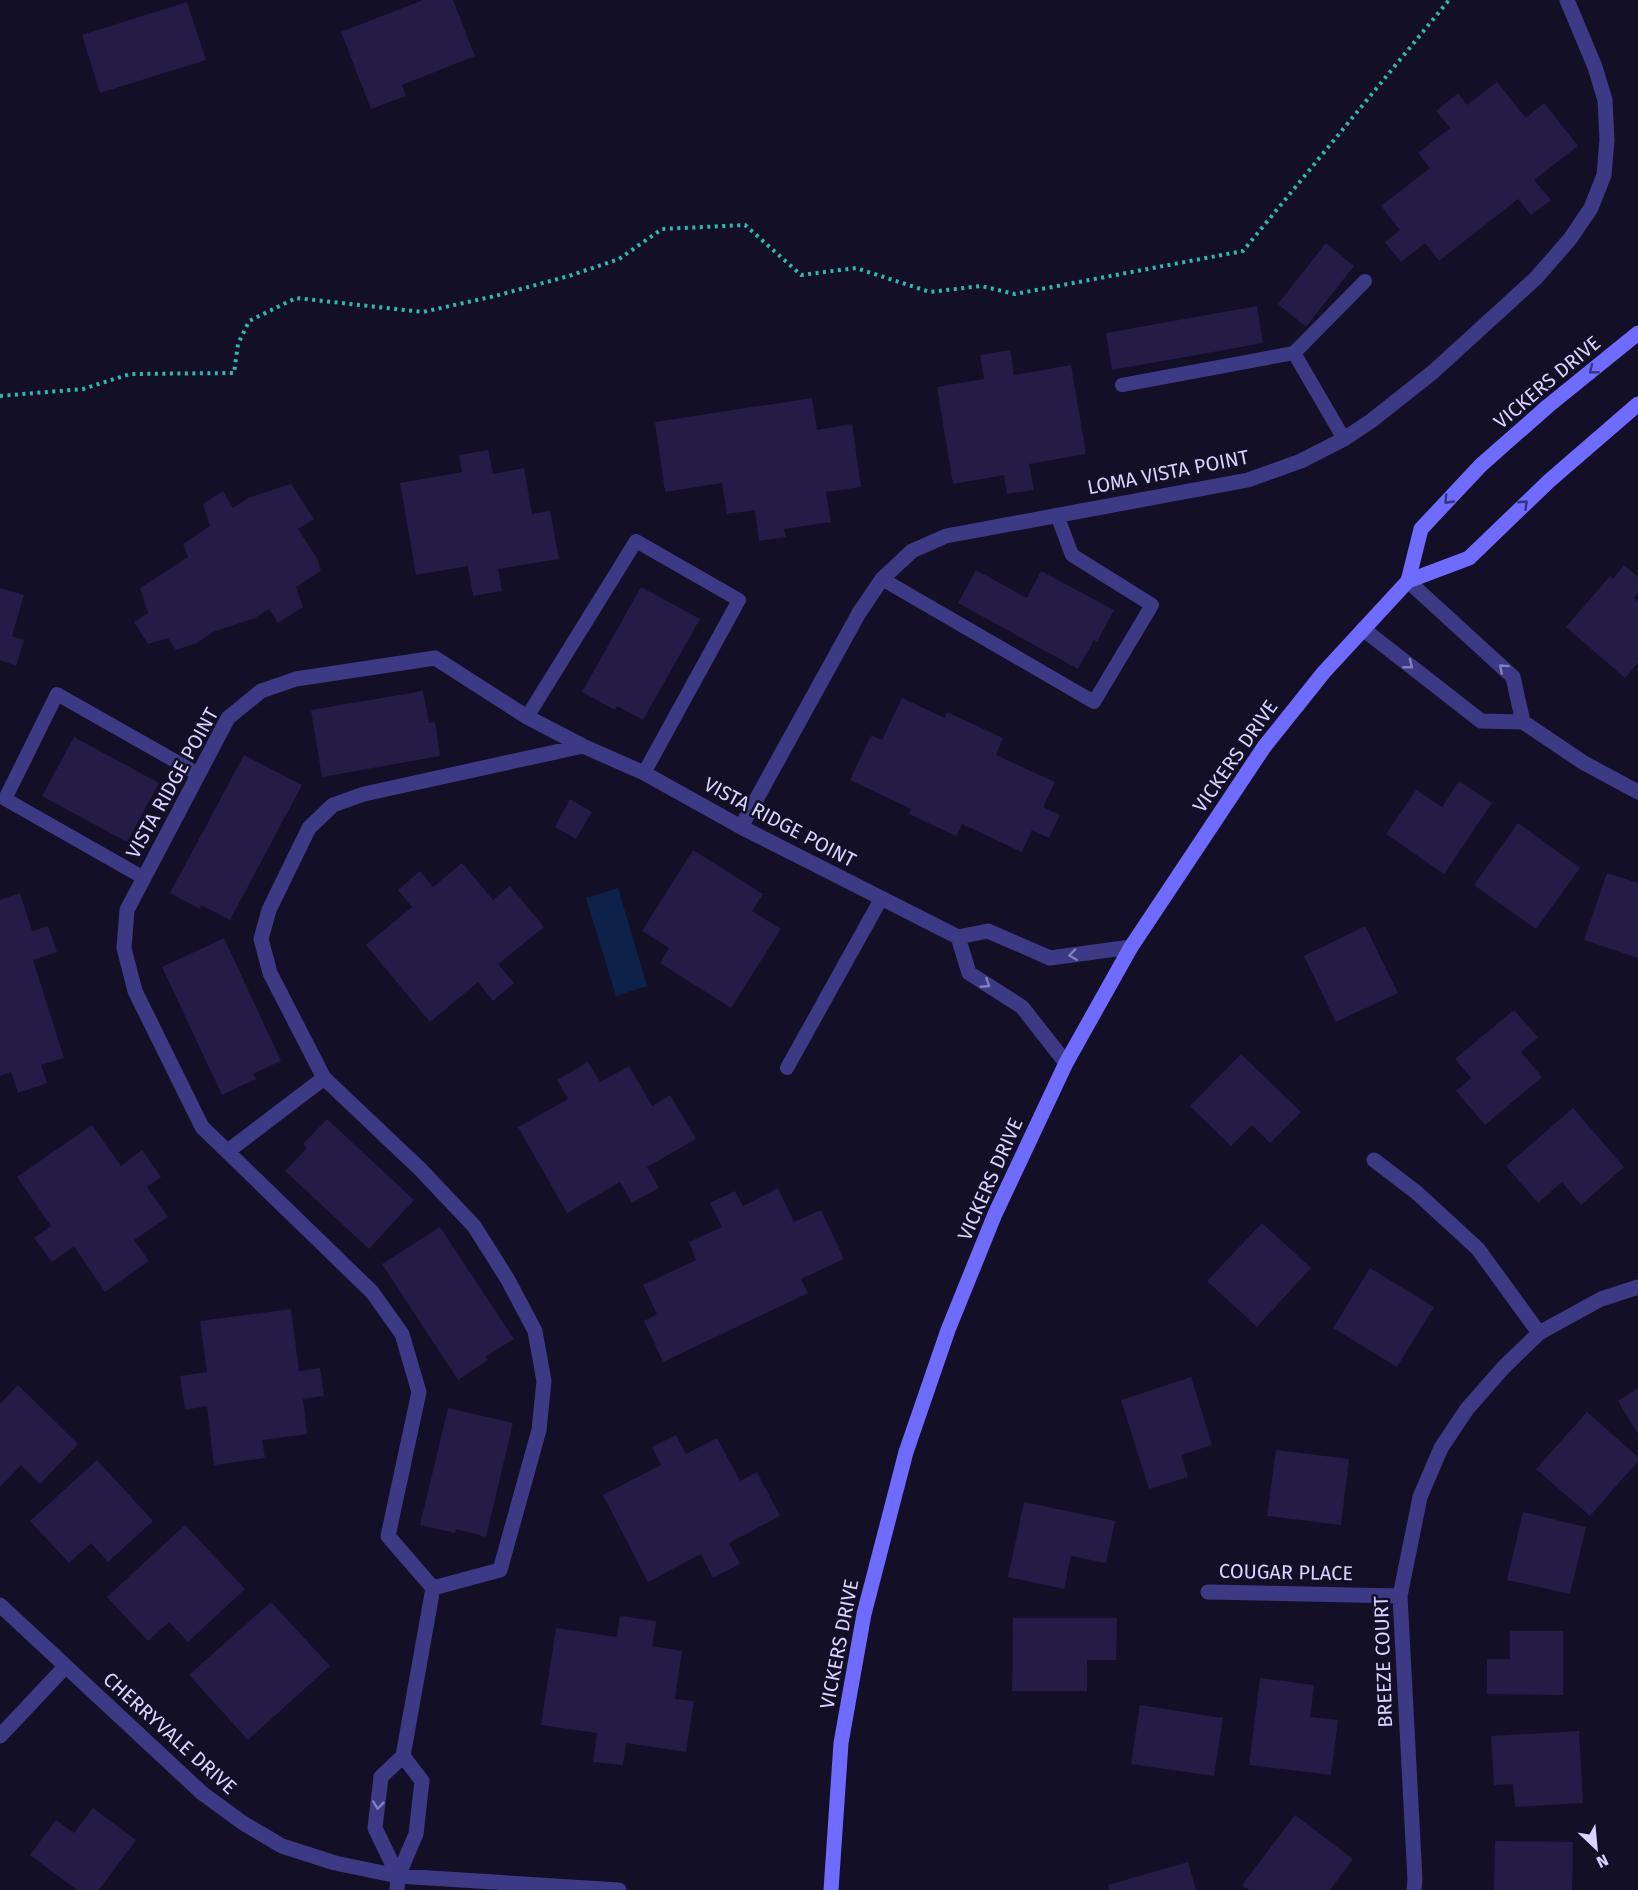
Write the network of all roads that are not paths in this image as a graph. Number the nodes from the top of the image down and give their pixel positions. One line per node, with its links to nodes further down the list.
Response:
1 (1568, 0): 7 (street, LOMA VISTA POINT)
2 (1365, 281): 4 (lane)
3 (1638, 333): 10 (main road, VICKERS DRIVE, one-way to 10)
4 (1294, 353): 5 (lane); 7 (lane)
5 (1122, 385)
6 (1638, 404): 10 (main road, VICKERS DRIVE, one-way to 6)
7 (1344, 439): 8 (street, LOMA VISTA POINT)
8 (1057, 515): 9 (street, LOMA VISTA POINT); 9 (lane)
9 (882, 579): 18 (street, LOMA VISTA POINT)
10 (1407, 581): 11 (main road, VICKERS DRIVE); 13 (street, one-way to 10)
11 (1363, 629): 13 (street, one-way to 13); 22 (main road, VICKERS DRIVE)
12 (527, 717): 14 (street, VISTA RIDGE POINT); 15 (lane); 16 (street, VISTA RIDGE POINT)
13 (1523, 722): 17 (street)
14 (583, 746): 15 (street, VISTA RIDGE POINT); 25 (street)
15 (645, 773): 18 (street, VISTA RIDGE POINT)
16 (198, 774): 19 (street, VISTA RIDGE POINT); 19 (lane)
17 (1638, 792)
18 (741, 827): 20 (street, VISTA RIDGE POINT)
19 (144, 878): 26 (street, VISTA RIDGE POINT)
20 (881, 899): 21 (street, VISTA RIDGE POINT); 24 (lane)
21 (958, 937): 22 (street, one-way to 21); 23 (street, one-way to 23)
22 (1131, 947): 23 (main road, VICKERS DRIVE)
23 (1066, 1063): 39 (main road, VICKERS DRIVE)
24 (787, 1068)
25 (324, 1078): 26 (street); 30 (street)
26 (228, 1151): 30 (street, VISTA RIDGE POINT)
27 (1374, 1160): 29 (street)
28 (1638, 1287): 29 (street, BREEZE COURT)
29 (1539, 1334): 32 (street, BREEZE COURT)
30 (433, 1588): 36 (street)
31 (1208, 1592): 32 (street, COUGAR PLACE)
32 (1400, 1596): 40 (street, BREEZE COURT)
33 (0, 1605): 34 (street, CHERRYVALE DRIVE)
34 (65, 1667): 35 (street); 37 (street, CHERRYVALE DRIVE)
35 (0, 1736)
36 (403, 1756): 37 (street); 37 (street, one-way to 37)
37 (398, 1883): 38 (street, CHERRYVALE DRIVE)
38 (619, 1890)
39 (831, 1890)
40 (1414, 1890)

